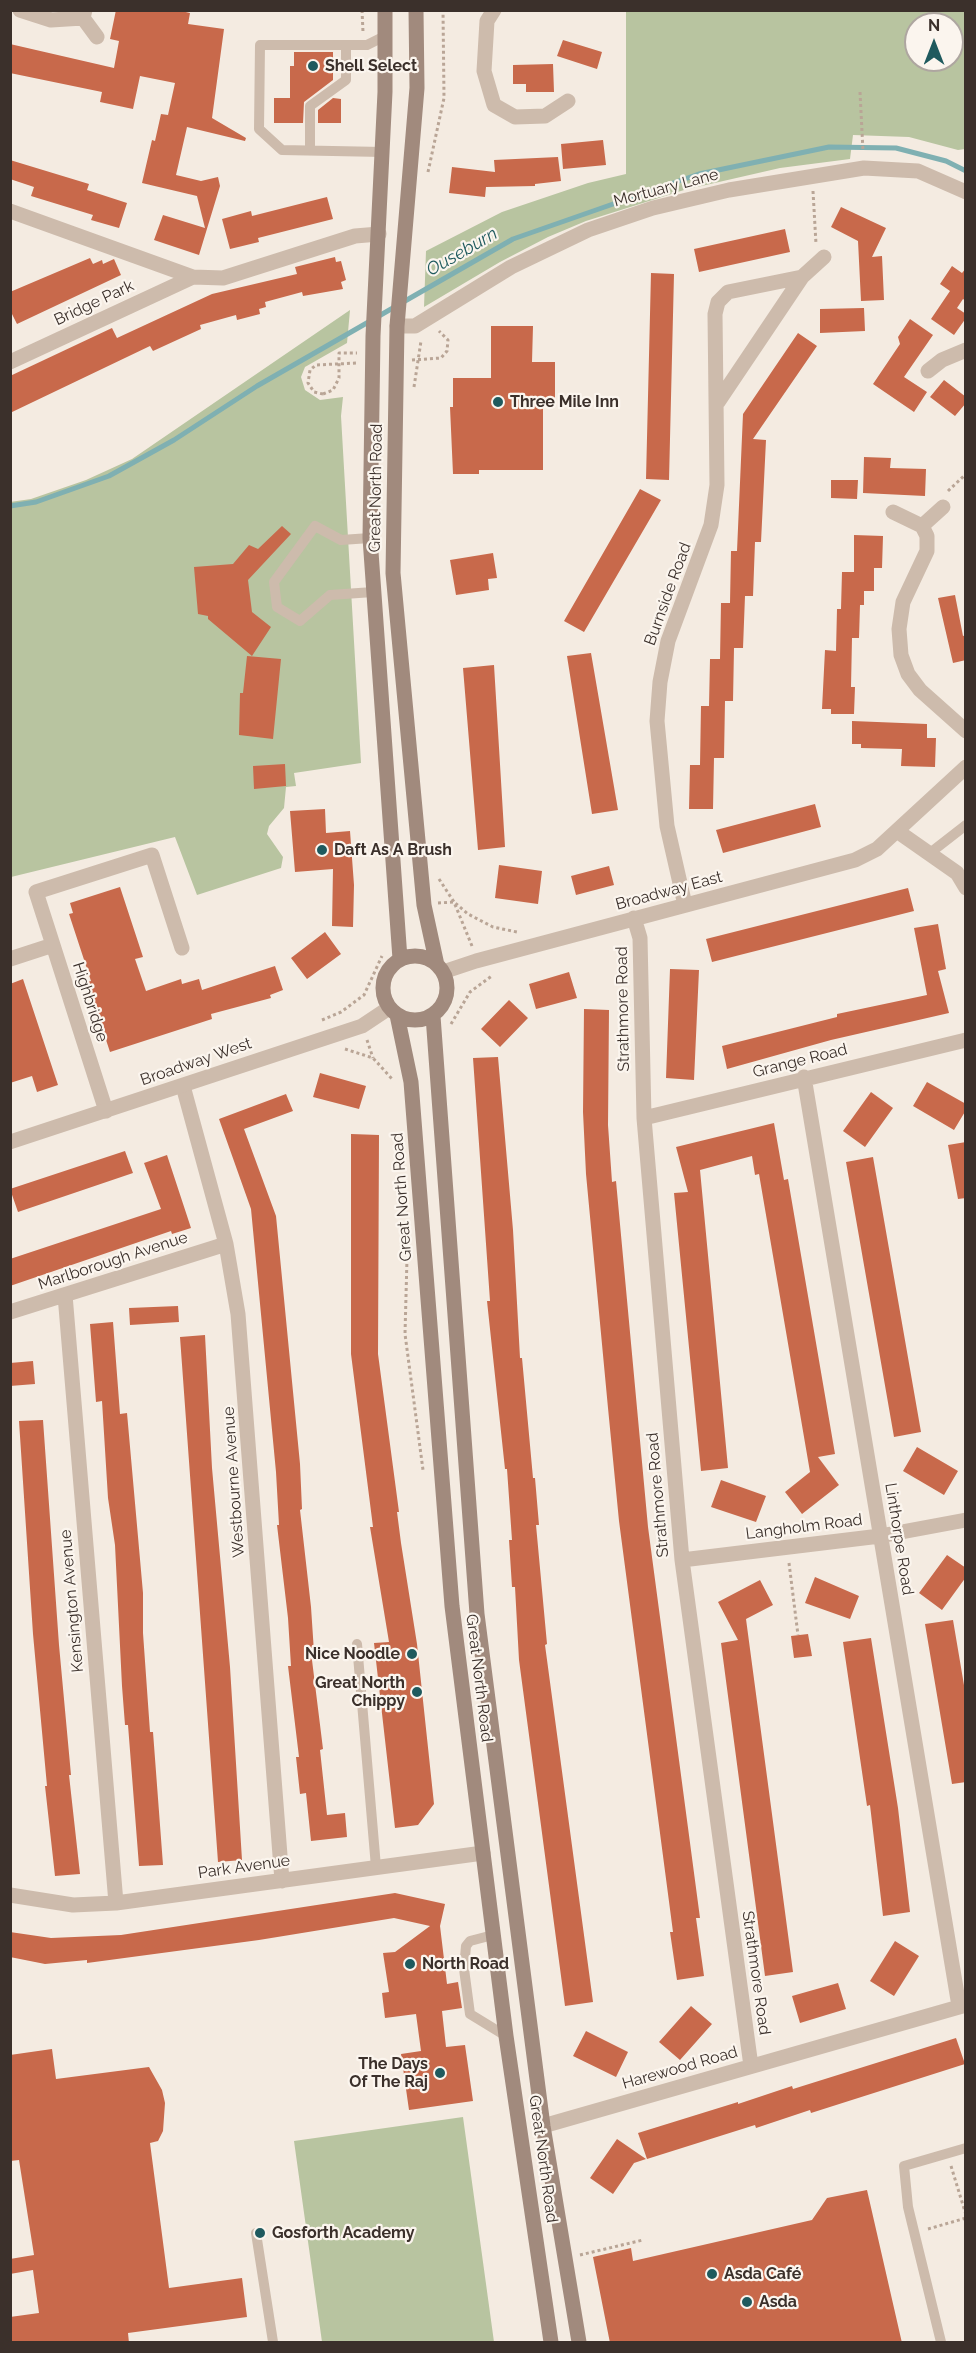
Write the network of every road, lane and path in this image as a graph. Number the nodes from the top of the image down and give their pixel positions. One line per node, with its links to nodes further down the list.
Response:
1 (20, 10): 5 (street)
2 (385, 10): 6 (main road, Great North Road)
3 (416, 10): 21 (main road, Great North Road)
4 (494, 10): 10 (street)
5 (84, 14): 7 (street)
6 (385, 36): 8 (lane); 12 (main road, Great North Road)
7 (97, 37)
8 (346, 45): 11 (lane); 11 (lane)
9 (860, 92): 13 (path)
10 (568, 101)
11 (310, 150): 12 (lane)
12 (383, 152): 17 (main road, Great North Road)
13 (863, 158)
14 (813, 174): 15 (street, Mortuary Lane); 18 (path); 21 (street, Mortuary Lane)
15 (966, 192)
16 (10, 210): 19 (street, Bridge Park)
17 (379, 234): 19 (street, Bridge Park); 34 (main road, Great North Road)
18 (824, 257): 20 (street)
19 (193, 277): 24 (street, Bridge Park)
20 (802, 277): 29 (street); 29 (street, Burnside Road)
21 (397, 326): 51 (main road, Great North Road)
22 (421, 340): 27 (path)
23 (966, 350): 26 (street)
24 (10, 362)
25 (359, 365): 28 (path)
26 (928, 371)
27 (414, 390)
28 (323, 394)
29 (718, 402): 43 (street, Burnside Road)
30 (966, 474): 31 (path)
31 (943, 507): 33 (street)
32 (892, 512): 33 (street)
33 (922, 526): 36 (street)
34 (370, 538): 35 (main road, Great North Road); 35 (lane)
35 (373, 592): 50 (main road, Great North Road)
36 (966, 731)
37 (966, 767): 39 (street, Broadway East)
38 (966, 825): 40 (lane)
39 (897, 831): 40 (street); 43 (street, Broadway East)
40 (930, 853): 41 (street)
41 (961, 868): 42 (street)
42 (966, 888)
43 (685, 905): 44 (street, Broadway East)
44 (634, 918): 51 (street, Broadway East); 58 (street, Strathmore Road)
45 (526, 931): 46 (path)
46 (471, 943)
47 (52, 945): 48 (street, Highbridge); 49 (street); 57 (street, Highbridge)
48 (182, 948)
49 (10, 958)
50 (400, 959): 51 (main road); 52 (main road, Great North Road)
51 (440, 968): 53 (main road, Great North Road)
52 (393, 1012): 53 (main road); 56 (street, Broadway West); 69 (main road, Great North Road)
53 (433, 1016): 78 (main road, Great North Road)
54 (966, 1040): 55 (street, Grange Road)
55 (804, 1077): 58 (street, Grange Road); 64 (street, Linthorpe Road)
56 (183, 1086): 57 (street, Broadway West); 60 (street, Westbourne Avenue)
57 (106, 1111): 59 (street, Broadway West)
58 (644, 1118): 66 (street, Strathmore Road)
59 (10, 1142)
60 (226, 1244): 61 (street, Marlborough Avenue); 71 (street, Westbourne Avenue)
61 (65, 1295): 62 (street, Marlborough Avenue); 73 (street, Kensington Avenue)
62 (10, 1312)
63 (966, 1520): 64 (street, Langholm Road)
64 (880, 1536): 65 (street, Langholm Road); 75 (street, Linthorpe Road)
65 (787, 1548): 66 (street, Langholm Road); 67 (path)
66 (682, 1560): 77 (street, Strathmore Road)
67 (798, 1635)
68 (357, 1644): 70 (lane)
69 (483, 1853): 70 (street, Park Avenue); 74 (main road, Great North Road)
70 (376, 1867): 71 (street, Park Avenue)
71 (282, 1881): 73 (street, Park Avenue)
72 (10, 1894): 73 (street, Park Avenue)
73 (116, 1903)
74 (494, 1935): 76 (main road, Great North Road); 76 (lane)
75 (963, 2005): 77 (street, Harewood Road)
76 (506, 2036): 87 (main road, Great North Road)
77 (751, 2066): 78 (street, Harewood Road)
78 (543, 2126): 85 (main road, Great North Road)
79 (966, 2148): 80 (lane)
80 (948, 2153): 81 (path); 83 (lane)
81 (966, 2217): 83 (path)
82 (256, 2233): 86 (lane)
83 (914, 2233): 89 (lane)
84 (643, 2240): 85 (path)
85 (565, 2259): 88 (main road, Great North Road)
86 (273, 2343)
87 (551, 2343)
88 (579, 2343)
89 (941, 2343)

